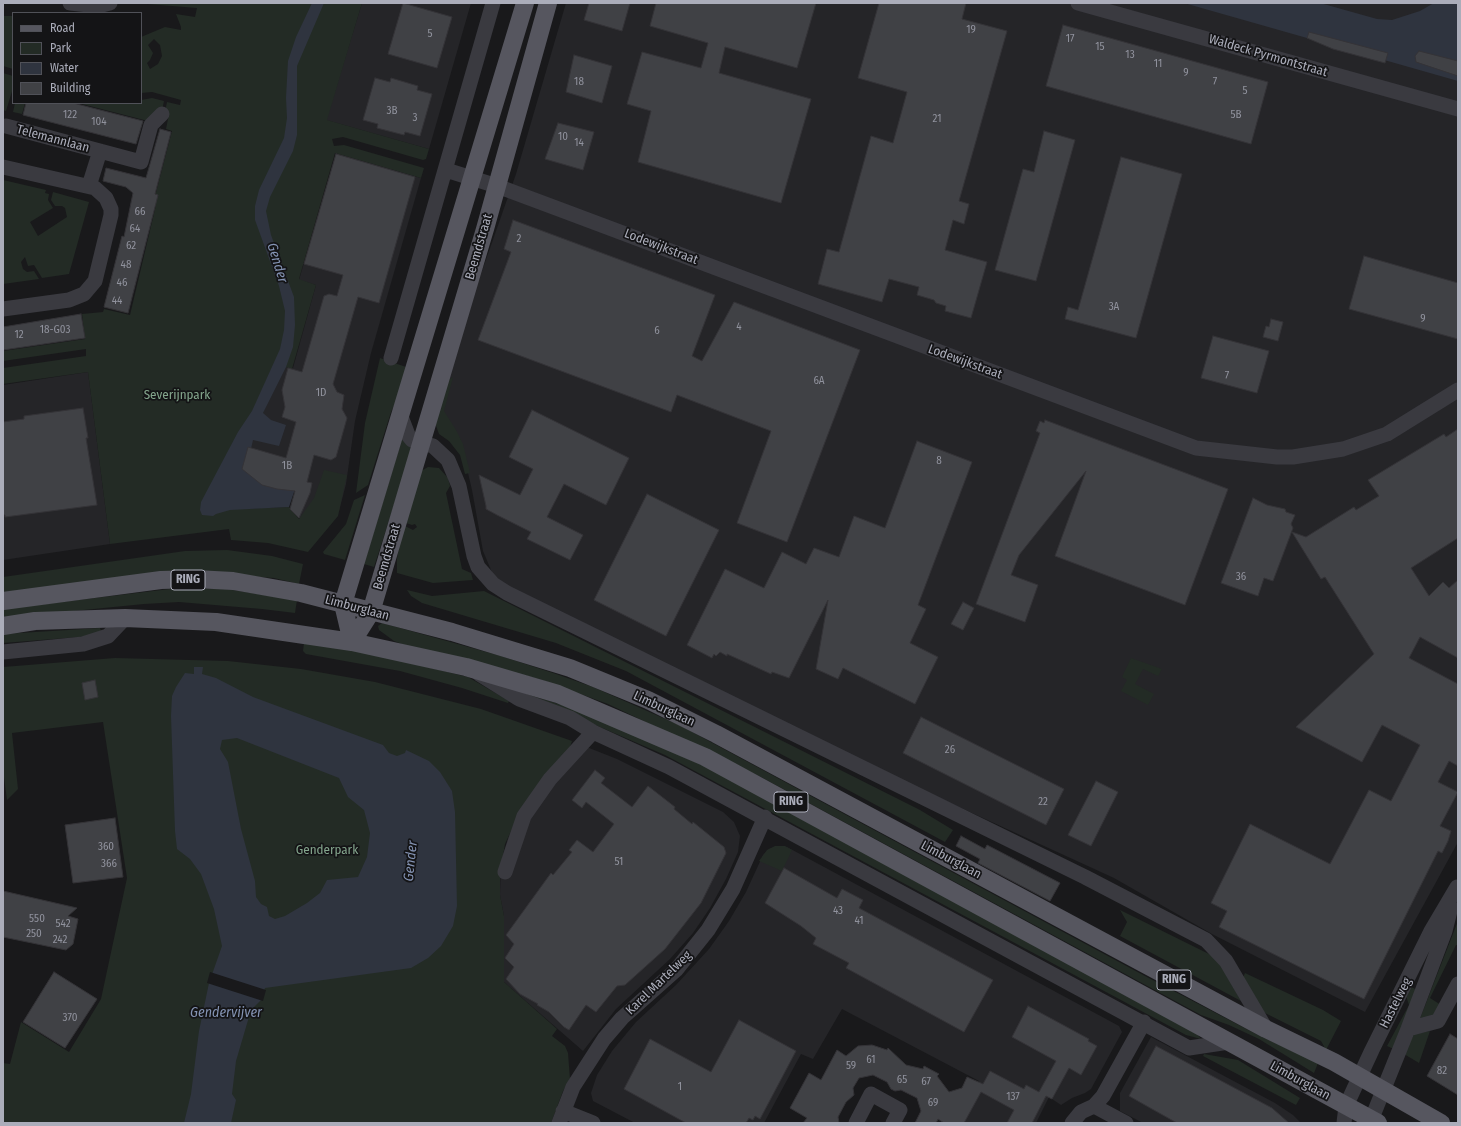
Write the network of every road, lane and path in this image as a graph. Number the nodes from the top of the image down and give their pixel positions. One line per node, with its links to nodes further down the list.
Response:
1 (70, 3): 2 (street)
2 (110, 3)
3 (493, 3): 12 (street)
4 (525, 3): 13 (main road, Beemdstraat)
5 (548, 3): 15 (main road, Beemdstraat)
6 (1078, 3): 7 (street, Waldeck Pyrmontstraat)
7 (1458, 109)
8 (162, 114): 10 (street, Telemannlaan)
9 (6, 126): 10 (street, Telemannlaan)
10 (100, 151): 14 (street, Telemannlaan)
11 (3, 167): 14 (street)
12 (446, 170): 13 (street); 17 (street)
13 (473, 178): 15 (street, Lodewijkstraat); 19 (main road, Beemdstraat)
14 (89, 186): 16 (street)
15 (497, 186): 18 (street, Lodewijkstraat); 20 (main road, Beemdstraat)
16 (3, 309)
17 (391, 358)
18 (1458, 390)
19 (400, 414): 20 (street); 22 (main road, Beemdstraat)
20 (420, 442): 23 (main road, Beemdstraat); 35 (street)
21 (3, 601): 22 (main road, Limburglaan / RING)
22 (343, 604): 23 (main road, Limburglaan / RING); 26 (main road)
23 (371, 612): 26 (main road, Beemdstraat); 35 (main road, Limburglaan / RING)
24 (125, 618): 25 (main road, Limburglaan / RING); 26 (main road, Limburglaan / RING); 27 (street)
25 (3, 626)
26 (352, 642): 28 (main road, Limburglaan / RING)
27 (3, 652)
28 (466, 666): 29 (street, Limburglaan); 37 (main road, Limburglaan / RING)
29 (593, 732): 30 (street, Limburglaan); 31 (street)
30 (765, 817): 34 (street, Limburglaan); 42 (street, Karel Martelweg)
31 (505, 872)
32 (1458, 886): 36 (street, Hastelweg); 38 (street, Hastelweg)
33 (1458, 984): 36 (street, Hastelweg)
34 (1144, 1022): 37 (street, Limburglaan); 40 (street)
35 (1266, 1029): 38 (main road, Limburglaan / RING)
36 (1408, 1029): 39 (street, Hastelweg)
37 (1229, 1042): 41 (main road, Limburglaan / RING)
38 (1360, 1076): 39 (main road, Limburglaan / RING); 41 (street, Hastelweg)
39 (1384, 1090): 43 (street, Hastelweg); 49 (main road, RING)
40 (1094, 1106): 47 (street); 48 (street)
41 (1345, 1115): 43 (main road, Limburglaan / RING)
42 (561, 1117): 44 (street)
43 (1373, 1122)
44 (592, 1123)
45 (856, 1123): 46 (street)
46 (893, 1123)
47 (1072, 1123)
48 (1126, 1123)
49 (1442, 1123)

